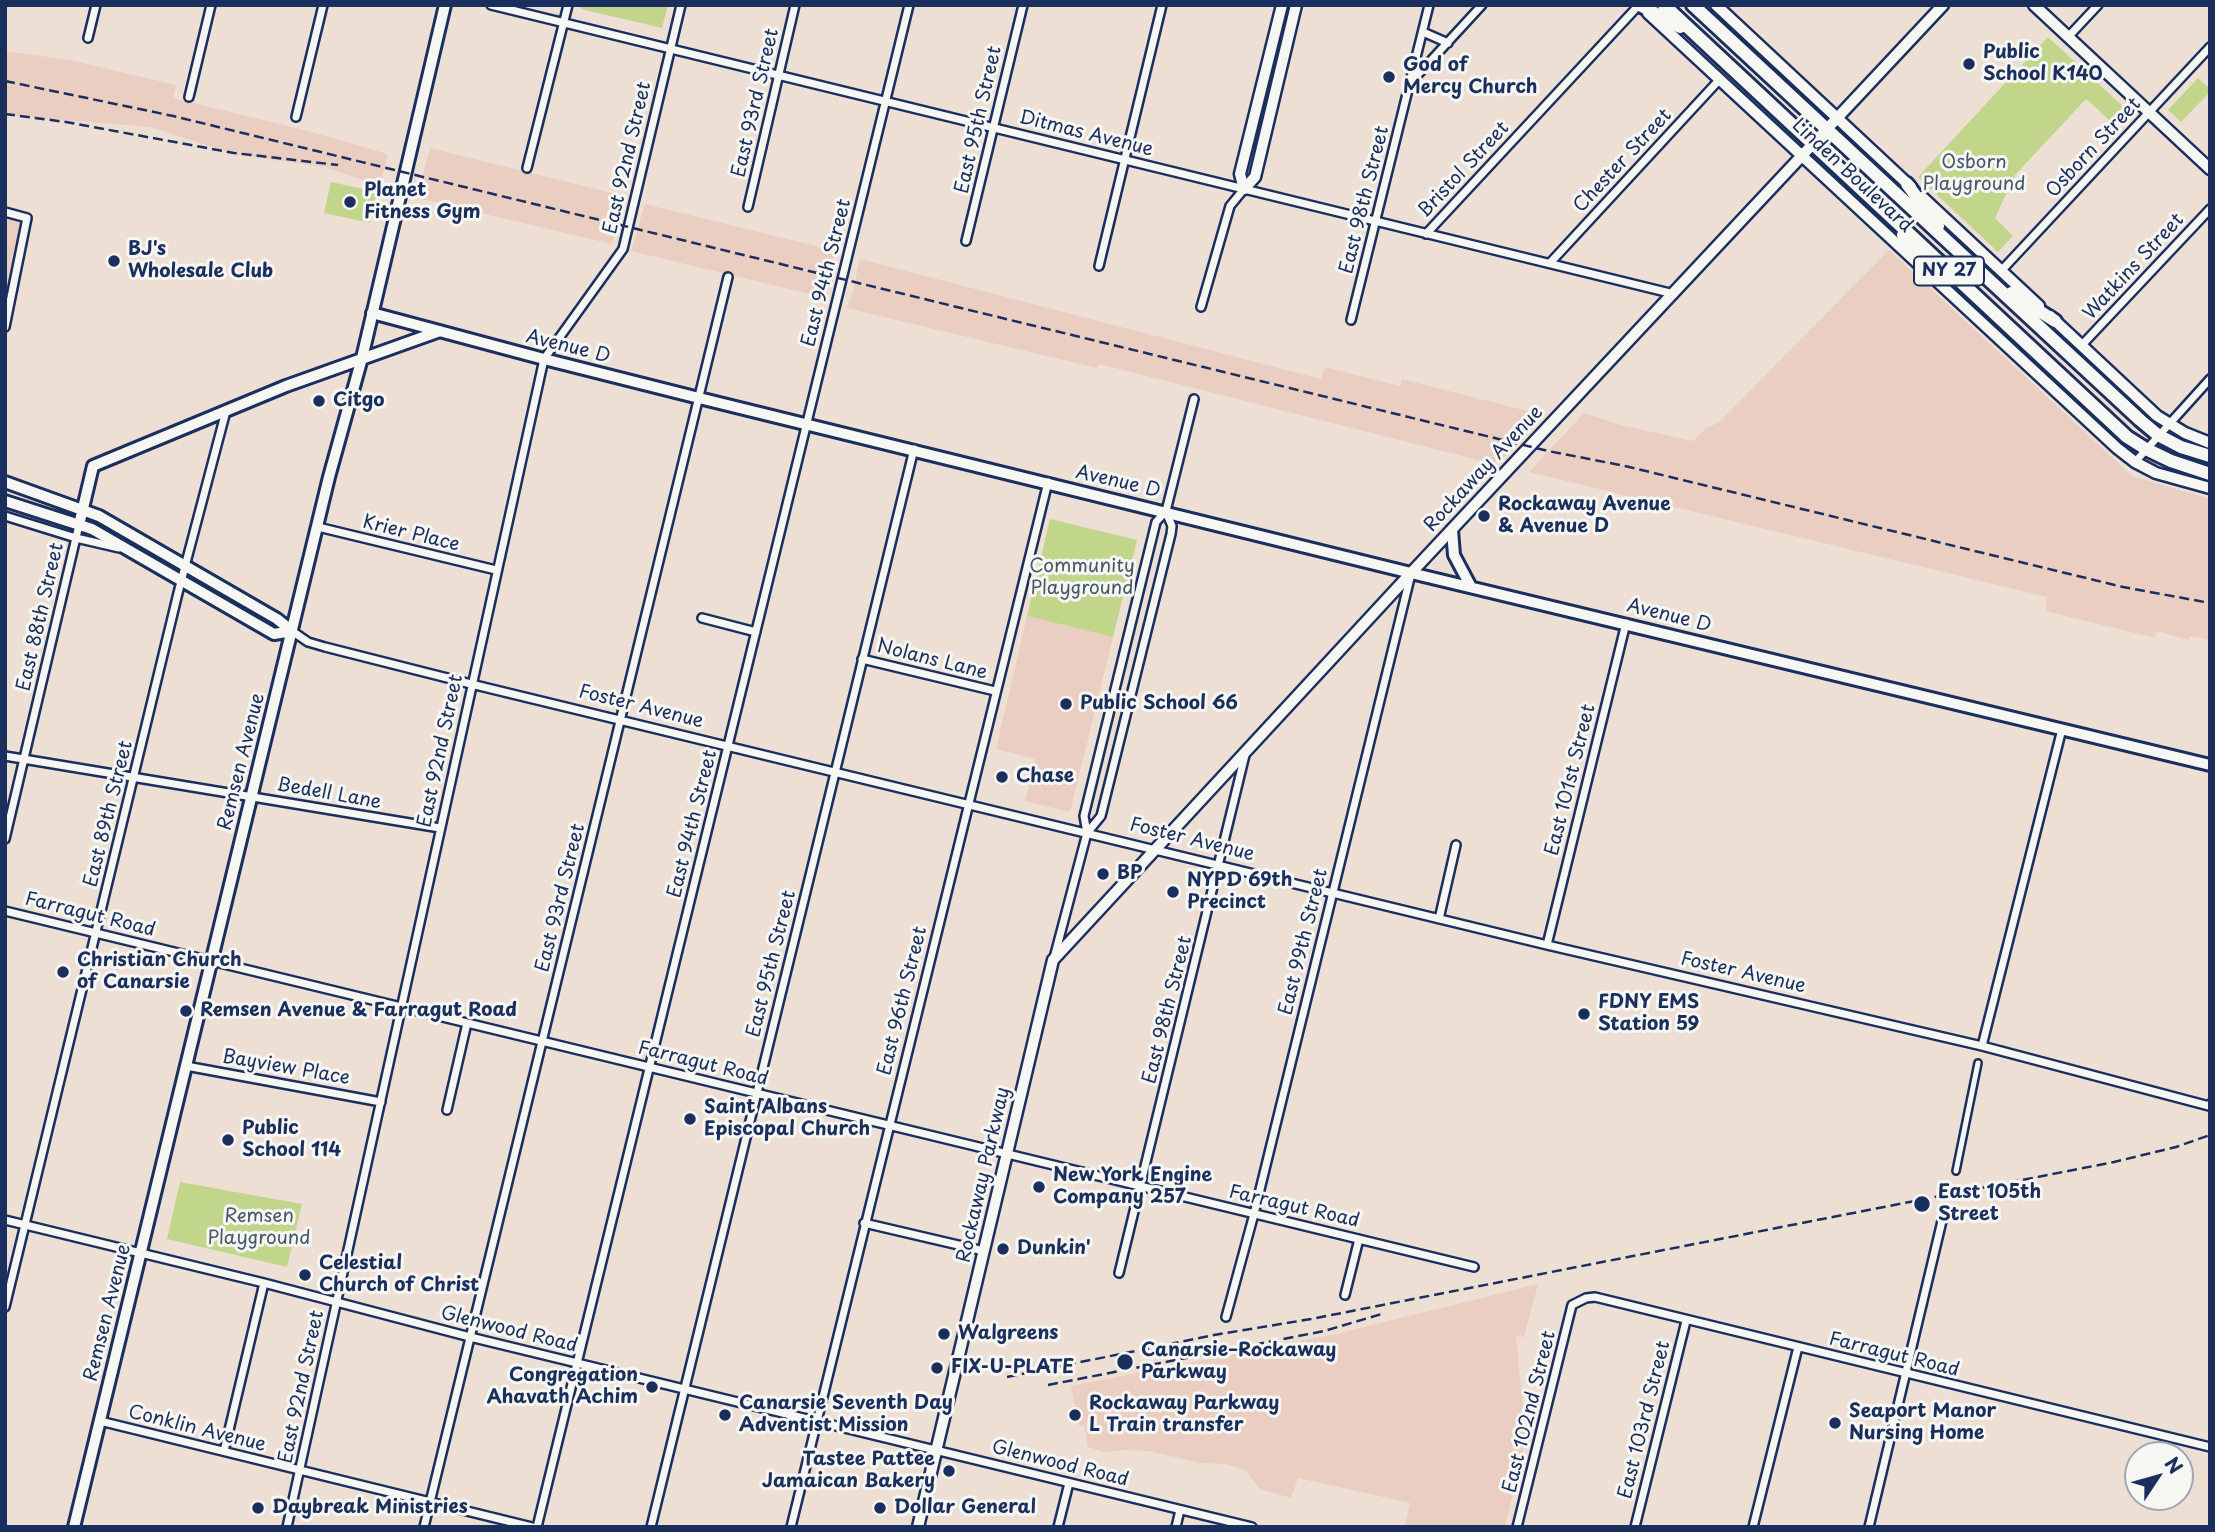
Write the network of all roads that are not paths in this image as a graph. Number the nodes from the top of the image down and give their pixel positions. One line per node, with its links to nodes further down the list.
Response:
1 (96, 5): 29 (street)
2 (211, 5): 36 (street)
3 (323, 5): 39 (street)
4 (445, 5): 67 (main road, Remsen Avenue)
5 (491, 5): 24 (street, Ditmas Avenue)
6 (568, 5): 24 (street)
7 (681, 5): 32 (street, East 92nd Street)
8 (795, 5): 33 (street, East 93rd Street)
9 (909, 5): 37 (street, East 94th Street)
10 (1023, 5): 41 (street, East 95th Street)
11 (1162, 5): 45 (street)
12 (1282, 5): 49 (street)
13 (1296, 5): 49 (street)
14 (1429, 5): 26 (street, East 98th Street)
15 (1482, 5): 30 (street)
16 (1640, 5): 27 (highway); 34 (street, Linden Boulevard); 55 (street, Bristol Street)
17 (1664, 5): 27 (highway, Linden Boulevard / NY 27)
18 (1693, 5): 25 (highway, Linden Boulevard / NY 27)
19 (1703, 5): 25 (highway)
20 (1716, 5): 40 (street, Linden Boulevard)
21 (1943, 5): 40 (street, Rockaway Avenue)
22 (2034, 5): 28 (street)
23 (2098, 5): 28 (street)
24 (563, 23): 32 (street, Ditmas Avenue); 46 (street)
25 (1719, 29): 42 (highway, Linden Boulevard / NY 27)
26 (1423, 32): 30 (street); 35 (street, East 98th Street)
27 (1696, 36): 43 (highway, Linden Boulevard / NY 27)
28 (2068, 37): 38 (street)
29 (88, 38)
30 (1448, 43): 35 (street)
31 (2210, 47): 38 (street, Osborn Street)
32 (670, 49): 33 (street, Ditmas Avenue); 74 (street, East 92nd Street)
33 (778, 76): 37 (street, Ditmas Avenue); 50 (street, East 93rd Street)
34 (1720, 79): 44 (street, Linden Boulevard); 58 (street, Chester Street)
35 (1411, 82): 54 (street, East 98th Street)
36 (188, 97)
37 (885, 102): 41 (street, Ditmas Avenue); 79 (street, East 94th Street)
38 (2149, 112): 47 (street); 60 (street, Osborn Street)
39 (296, 117)
40 (1838, 119): 42 (street, Rockaway Avenue); 48 (street, Linden Boulevard)
41 (993, 128): 45 (street, Ditmas Avenue); 56 (street, East 95th Street)
42 (1827, 130): 43 (street, Rockaway Avenue); 57 (highway, Linden Boulevard / NY 27)
43 (1813, 145): 44 (street, Rockaway Avenue); 53 (highway, Linden Boulevard / NY 27)
44 (1803, 156): 61 (street, Linden Boulevard); 64 (street, Rockaway Avenue)
45 (1124, 160): 49 (street, Ditmas Avenue); 59 (street)
46 (527, 168)
47 (2210, 169)
48 (1907, 184): 57 (highway); 60 (street, Linden Boulevard)
49 (1244, 189): 54 (street, Ditmas Avenue); 66 (street)
50 (748, 207)
51 (2210, 209): 72 (street, Watkins Street)
52 (5, 212): 65 (street)
53 (1888, 215): 61 (highway); 84 (highway, Linden Boulevard / NY 27)
54 (1376, 221): 55 (street, Ditmas Avenue); 68 (street, East 98th Street)
55 (1426, 234): 58 (street, Ditmas Avenue)
56 (966, 242)
57 (1954, 249): 63 (highway, Linden Boulevard / NY 27)
58 (1550, 263): 64 (street, Ditmas Avenue)
59 (1099, 266)
60 (2001, 271): 69 (street, Linden Boulevard)
61 (1930, 275): 86 (street, Linden Boulevard)
62 (728, 277): 76 (street, East 93rd Street)
63 (1985, 277): 69 (highway); 81 (highway, Linden Boulevard / NY 27)
64 (1674, 294): 97 (street, Rockaway Avenue)
65 (8, 306): 70 (street)
66 (1201, 307)
67 (372, 313): 71 (main road, Avenue D); 73 (main road, Remsen Avenue)
68 (1351, 320)
69 (2055, 321): 72 (street, Linden Boulevard)
70 (5, 327)
71 (440, 331): 73 (main road); 74 (main road, Avenue D)
72 (2081, 346): 80 (street, Linden Boulevard)
73 (362, 358): 78 (main road); 96 (main road, Remsen Avenue)
74 (544, 359): 76 (main road, Avenue D); 101 (street, East 92nd Street)
75 (2210, 379): 80 (street)
76 (699, 398): 79 (main road, Avenue D); 112 (street, East 93rd Street)
77 (1194, 398): 93 (street, Rockaway Parkway)
78 (226, 411): 92 (main road); 100 (street, East 89th Street)
79 (807, 423): 83 (main road, Avenue D); 108 (street, East 94th Street)
80 (2168, 424): 81 (street); 82 (street, Linden Boulevard)
81 (2158, 435): 84 (street); 85 (highway, Linden Boulevard / NY 27)
82 (2210, 443)
83 (914, 449): 89 (main road, Avenue D); 109 (street, East 95th Street)
84 (2146, 449): 86 (street); 87 (highway, Linden Boulevard / NY 27)
85 (2210, 456)
86 (2135, 462): 90 (street, Linden Boulevard)
87 (2210, 474)
88 (5, 482): 92 (main road, Foster Avenue)
89 (1048, 482): 93 (main road, Avenue D); 111 (street, East 96th Street)
90 (2210, 488)
91 (5, 501): 95 (main road, Foster Avenue)
92 (82, 510): 95 (main road); 100 (main road, Foster Avenue)
93 (1166, 511): 102 (main road, Avenue D); 124 (street, Rockaway Parkway); 124 (street, Rockaway Parkway)
94 (5, 516): 98 (street)
95 (79, 525): 98 (street, East 88th Street); 99 (main road, Foster Avenue)
96 (318, 527): 101 (street, Krier Place); 107 (main road, Remsen Avenue)
97 (1452, 530): 102 (street, Rockaway Avenue); 104 (main road)
98 (76, 538): 99 (street); 117 (street, East 88th Street)
99 (128, 550): 103 (main road, Foster Avenue)
100 (186, 565): 103 (street, East 89th Street); 107 (main road, Foster Avenue)
101 (496, 570): 110 (street, East 92nd Street)
102 (1411, 573): 104 (main road, Avenue D); 116 (street, Rockaway Avenue); 129 (street, East 99th Street)
103 (181, 581): 107 (main road, Foster Avenue); 120 (street, East 89th Street)
104 (1471, 587): 106 (main road, Avenue D)
105 (702, 618): 108 (street)
106 (1626, 623): 113 (main road, Avenue D); 133 (street, East 101st Street)
107 (292, 631): 110 (street, Foster Avenue); 121 (main road, Remsen Avenue)
108 (756, 632): 114 (street, East 94th Street)
109 (862, 659): 111 (street, Nolans Lane); 119 (street, East 95th Street)
110 (471, 684): 112 (street, Foster Avenue); 123 (street, East 92nd Street)
111 (995, 691): 122 (street, East 96th Street)
112 (621, 720): 114 (street, Foster Avenue); 138 (street, East 93rd Street)
113 (2062, 729): 118 (main road, Avenue D); 139 (street)
114 (728, 746): 119 (street, Foster Avenue); 142 (street, East 94th Street)
115 (5, 755): 117 (street, Bedell Lane)
116 (1245, 755): 127 (street, Rockaway Avenue); 128 (street, East 98th Street)
117 (25, 759): 120 (street, Bedell Lane); 125 (street, East 88th Street)
118 (2210, 765)
119 (835, 772): 122 (street, Foster Avenue); 143 (street, East 95th Street)
120 (134, 777): 121 (street, Bedell Lane); 132 (street, East 89th Street)
121 (252, 797): 123 (street, Bedell Lane); 135 (main road, Remsen Avenue)
122 (967, 804): 124 (street, Foster Avenue); 147 (street, East 96th Street)
123 (440, 828): 136 (street, East 92nd Street)
124 (1087, 833): 127 (street, Foster Avenue); 134 (street, Rockaway Parkway)
125 (5, 839)
126 (1456, 845): 131 (street)
127 (1156, 850): 128 (street, Foster Avenue); 134 (street, Rockaway Avenue)
128 (1219, 865): 129 (street, Foster Avenue); 150 (street, East 98th Street)
129 (1332, 892): 131 (street, Foster Avenue); 151 (street, East 99th Street)
130 (5, 911): 132 (street, Farragut Road)
131 (1438, 919): 133 (street, Foster Avenue)
132 (96, 933): 135 (street, Farragut Road); 155 (street, East 89th Street)
133 (1548, 945): 139 (street, Foster Avenue)
134 (1053, 960): 148 (street, Rockaway Parkway)
135 (212, 961): 136 (street, Farragut Road); 141 (main road, Remsen Avenue)
136 (401, 1006): 137 (street, Farragut Road); 144 (street, East 92nd Street)
137 (467, 1023): 138 (street, Farragut Road); 146 (street)
138 (542, 1039): 142 (street, Farragut Road); 168 (street, East 93rd Street)
139 (1982, 1046): 145 (street, Foster Avenue)
140 (1978, 1063): 149 (street)
141 (187, 1066): 144 (street, Bayview Place); 158 (main road, Remsen Avenue)
142 (649, 1068): 143 (street, Farragut Road); 170 (street, East 94th Street)
143 (757, 1094): 147 (street, Farragut Road); 172 (street, East 95th Street)
144 (381, 1102): 163 (street, East 92nd Street)
145 (2209, 1105)
146 (447, 1110)
147 (889, 1126): 148 (street, Farragut Road); 154 (street, East 96th Street)
148 (1007, 1155): 150 (street, Farragut Road); 157 (street, Rockaway Parkway)
149 (1956, 1171)
150 (1141, 1187): 151 (street, Farragut Road); 160 (street, East 98th Street)
151 (1254, 1214): 156 (street, Farragut Road); 166 (street, East 99th Street)
152 (5, 1220): 155 (street, Glenwood Road)
153 (1942, 1221): 171 (street)
154 (864, 1223): 157 (street); 174 (street, East 96th Street)
155 (26, 1224): 158 (street, Glenwood Road); 165 (street, East 89th Street)
156 (1359, 1239): 159 (street, Farragut Road); 162 (street)
157 (984, 1251): 176 (street, Rockaway Parkway)
158 (141, 1252): 161 (street, Glenwood Road); 173 (main road, Remsen Avenue)
159 (1474, 1267)
160 (1119, 1273)
161 (264, 1283): 163 (street, Glenwood Road); 177 (street)
162 (1345, 1295)
163 (336, 1302): 168 (street, Glenwood Road); 178 (street, East 92nd Street)
164 (1572, 1304): 167 (street, Farragut Road); 193 (street, East 102nd Street)
165 (5, 1307)
166 (1226, 1317)
167 (1686, 1321): 169 (street, Farragut Road); 194 (street, East 103rd Street)
168 (470, 1337): 170 (street, Glenwood Road); 180 (street, East 93rd Street)
169 (1798, 1347): 171 (street, Farragut Road); 195 (street)
170 (578, 1363): 172 (street, Glenwood Road); 186 (street, East 94th Street)
171 (1904, 1373): 175 (street, Farragut Road); 196 (street)
172 (685, 1389): 174 (street, Glenwood Road); 187 (street, East 95th Street)
173 (100, 1421): 177 (street, Conklin Avenue); 182 (main road, Remsen Avenue)
174 (817, 1421): 176 (street, Glenwood Road); 188 (street, East 96th Street)
175 (2210, 1447)
176 (937, 1450): 179 (street, Glenwood Road); 189 (street, Rockaway Parkway)
177 (224, 1451): 178 (street, Conklin Avenue)
178 (300, 1470): 180 (street, Conklin Avenue); 183 (street, East 92nd Street)
179 (1069, 1483): 181 (street, Glenwood Road); 190 (street)
180 (430, 1502): 184 (street, East 93rd Street); 185 (street, Conklin Avenue)
181 (1180, 1510): 191 (street); 192 (street, Glenwood Road)
182 (74, 1527)
183 (287, 1527)
184 (424, 1527)
185 (531, 1527)
186 (537, 1527)
187 (651, 1527)
188 (791, 1527)
189 (918, 1527)
190 (1058, 1527)
191 (1176, 1527)
192 (1252, 1527)
193 (1517, 1527)
194 (1635, 1527)
195 (1753, 1527)
196 (1869, 1527)

